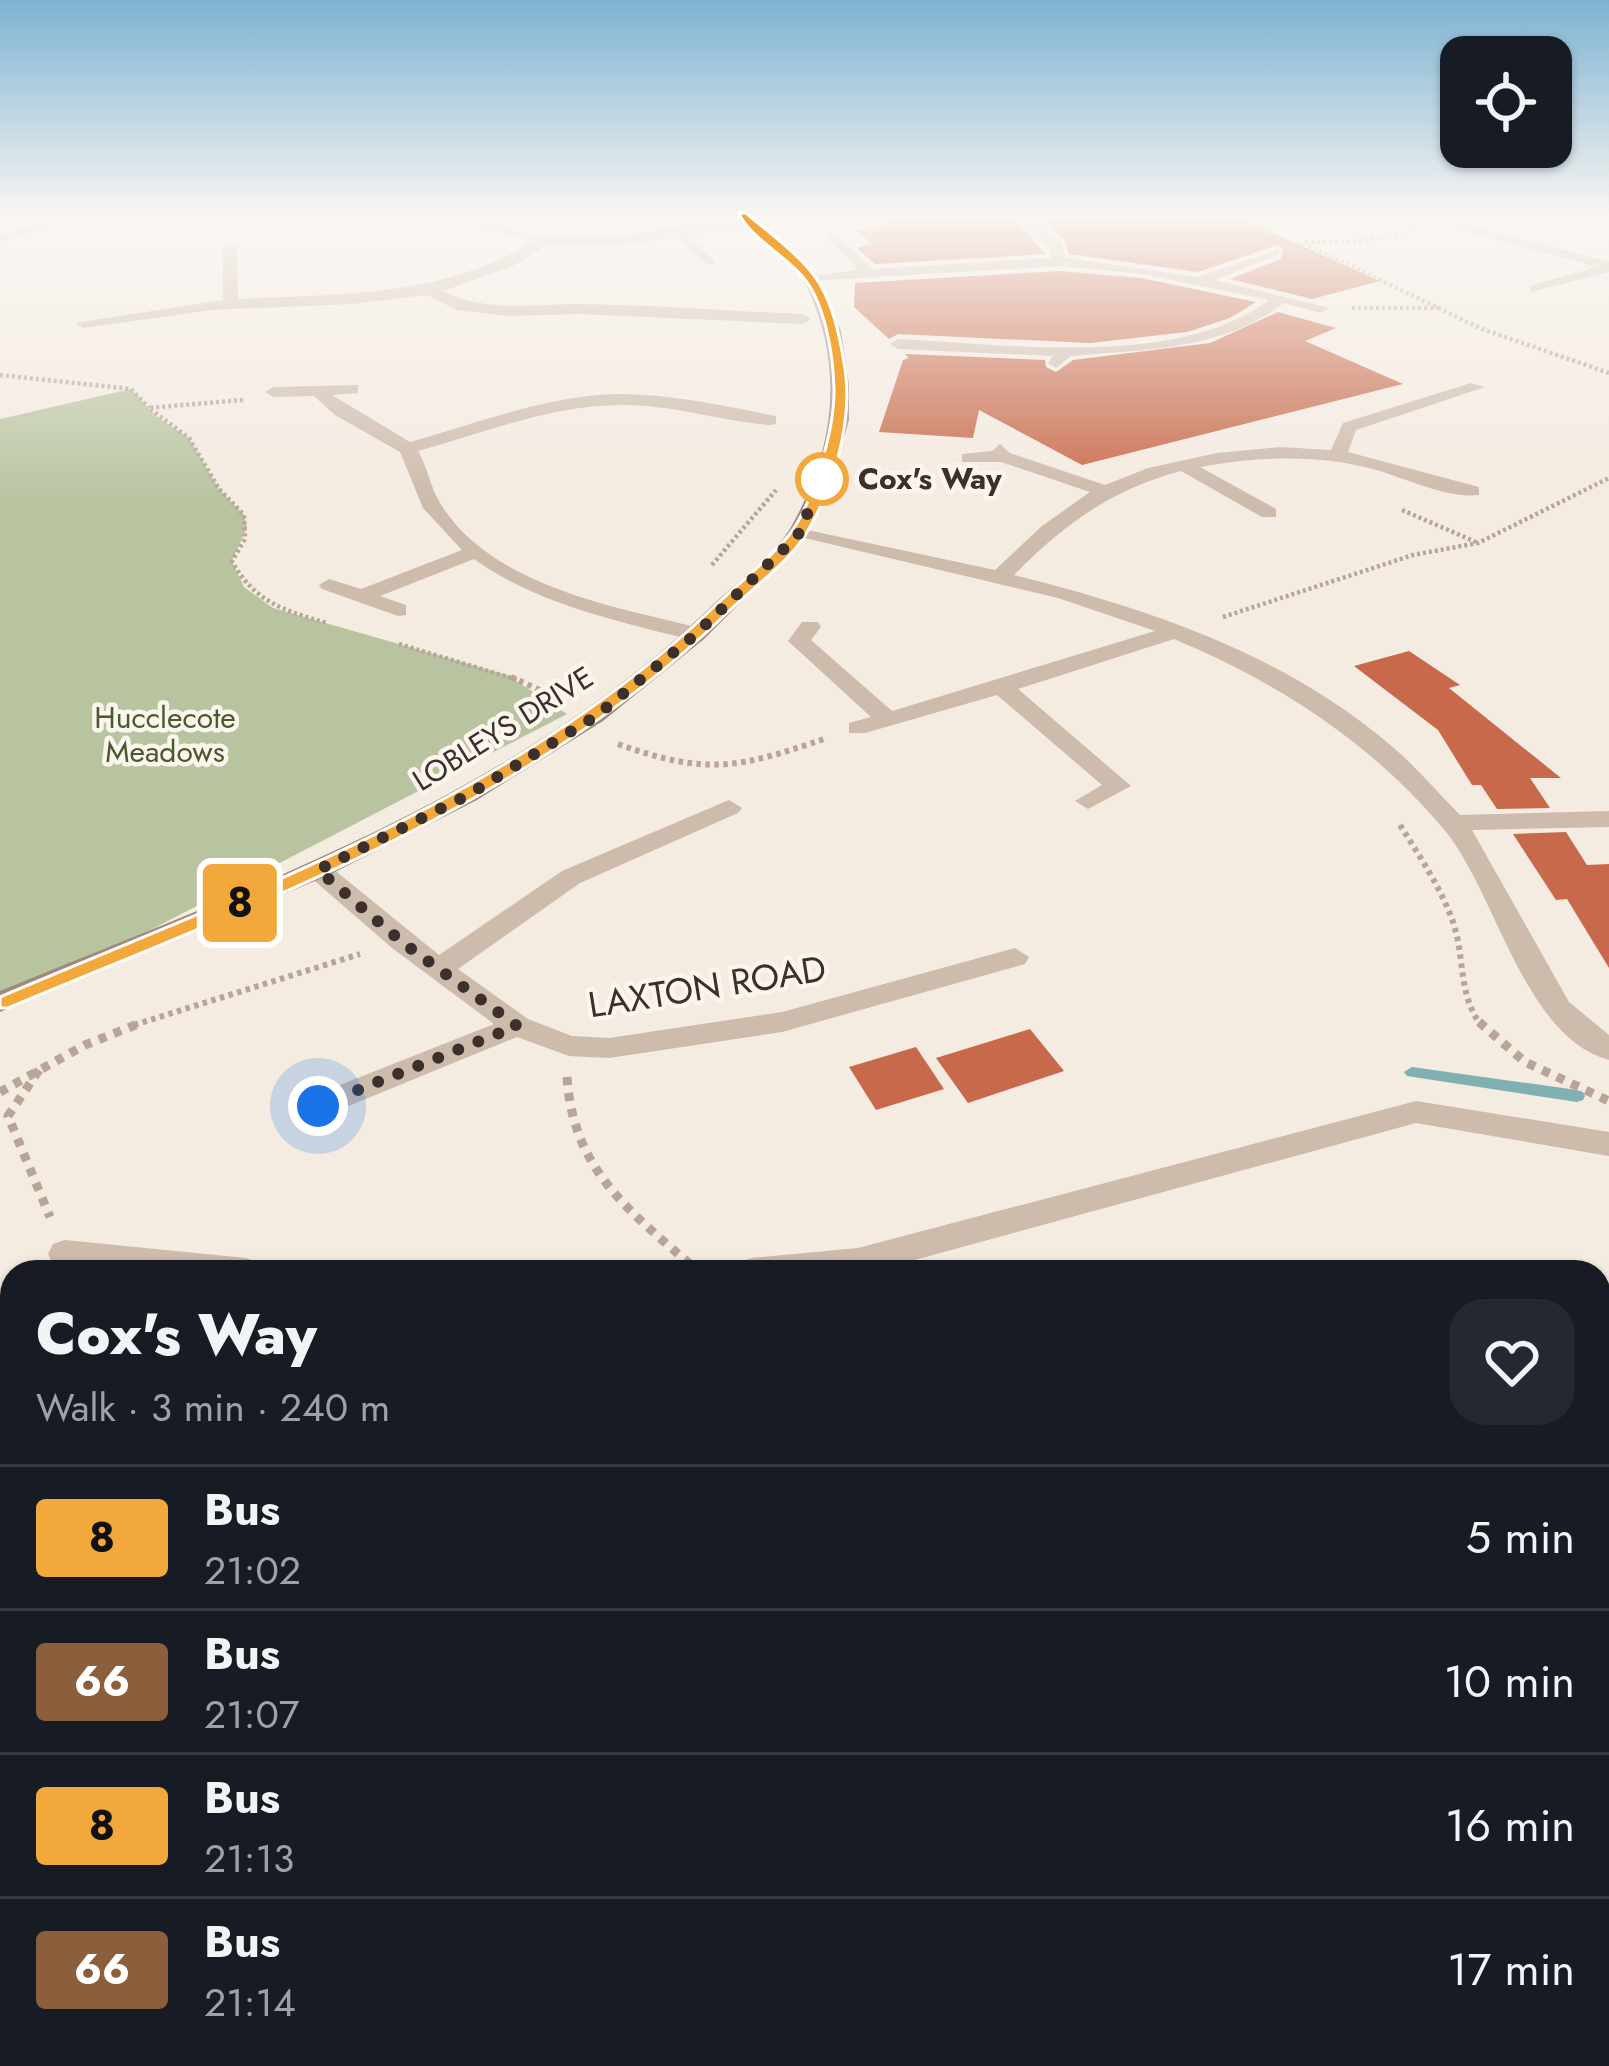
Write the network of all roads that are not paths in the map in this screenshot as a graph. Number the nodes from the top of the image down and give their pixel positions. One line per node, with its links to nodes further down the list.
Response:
1 (174, 311): 6 (street)
2 (770, 311): 5 (street)
3 (825, 311): 22 (street, LOBLEYS DRIVE)
4 (1262, 311): 7 (street)
5 (803, 319)
6 (83, 323)
7 (898, 344)
8 (1477, 387): 16 (street)
9 (352, 389): 11 (street)
10 (273, 392): 11 (street)
11 (321, 394): 15 (street)
12 (718, 418): 13 (street); 14 (street); 15 (street)
13 (770, 420)
14 (697, 427)
15 (407, 449): 23 (street)
16 (1336, 456): 18 (street); 20 (street)
17 (968, 458): 19 (street)
18 (1185, 466): 19 (street); 21 (street)
19 (1105, 491): 24 (street)
20 (1472, 491)
21 (1269, 513)
22 (798, 535): 24 (street); 30 (street, LOBLEYS DRIVE)
23 (476, 551): 26 (street); 30 (street)
24 (1002, 575): 29 (street)
25 (329, 585): 26 (street)
26 (358, 598): 27 (street)
27 (398, 610)
28 (810, 627): 32 (street)
29 (1179, 631): 31 (street); 37 (street)
30 (696, 634): 38 (street, LOBLEYS DRIVE)
31 (1000, 686): 32 (street); 34 (street)
32 (888, 719): 33 (street)
33 (857, 728)
34 (1088, 801)
35 (728, 808): 40 (street)
36 (1609, 819): 37 (street)
37 (1453, 823): 43 (street)
38 (318, 870): 40 (street, LAXTON ROAD); 41 (street, LOBLEYS DRIVE)
39 (1015, 957): 42 (street, LAXTON ROAD)
40 (438, 969): 42 (street, LAXTON ROAD)
41 (0, 1003)
42 (517, 1026): 44 (street)
43 (1609, 1051)
44 (318, 1106)
45 (1609, 1144): 48 (street)
46 (65, 1254): 47 (street)
47 (125, 1260)
48 (865, 1260)

